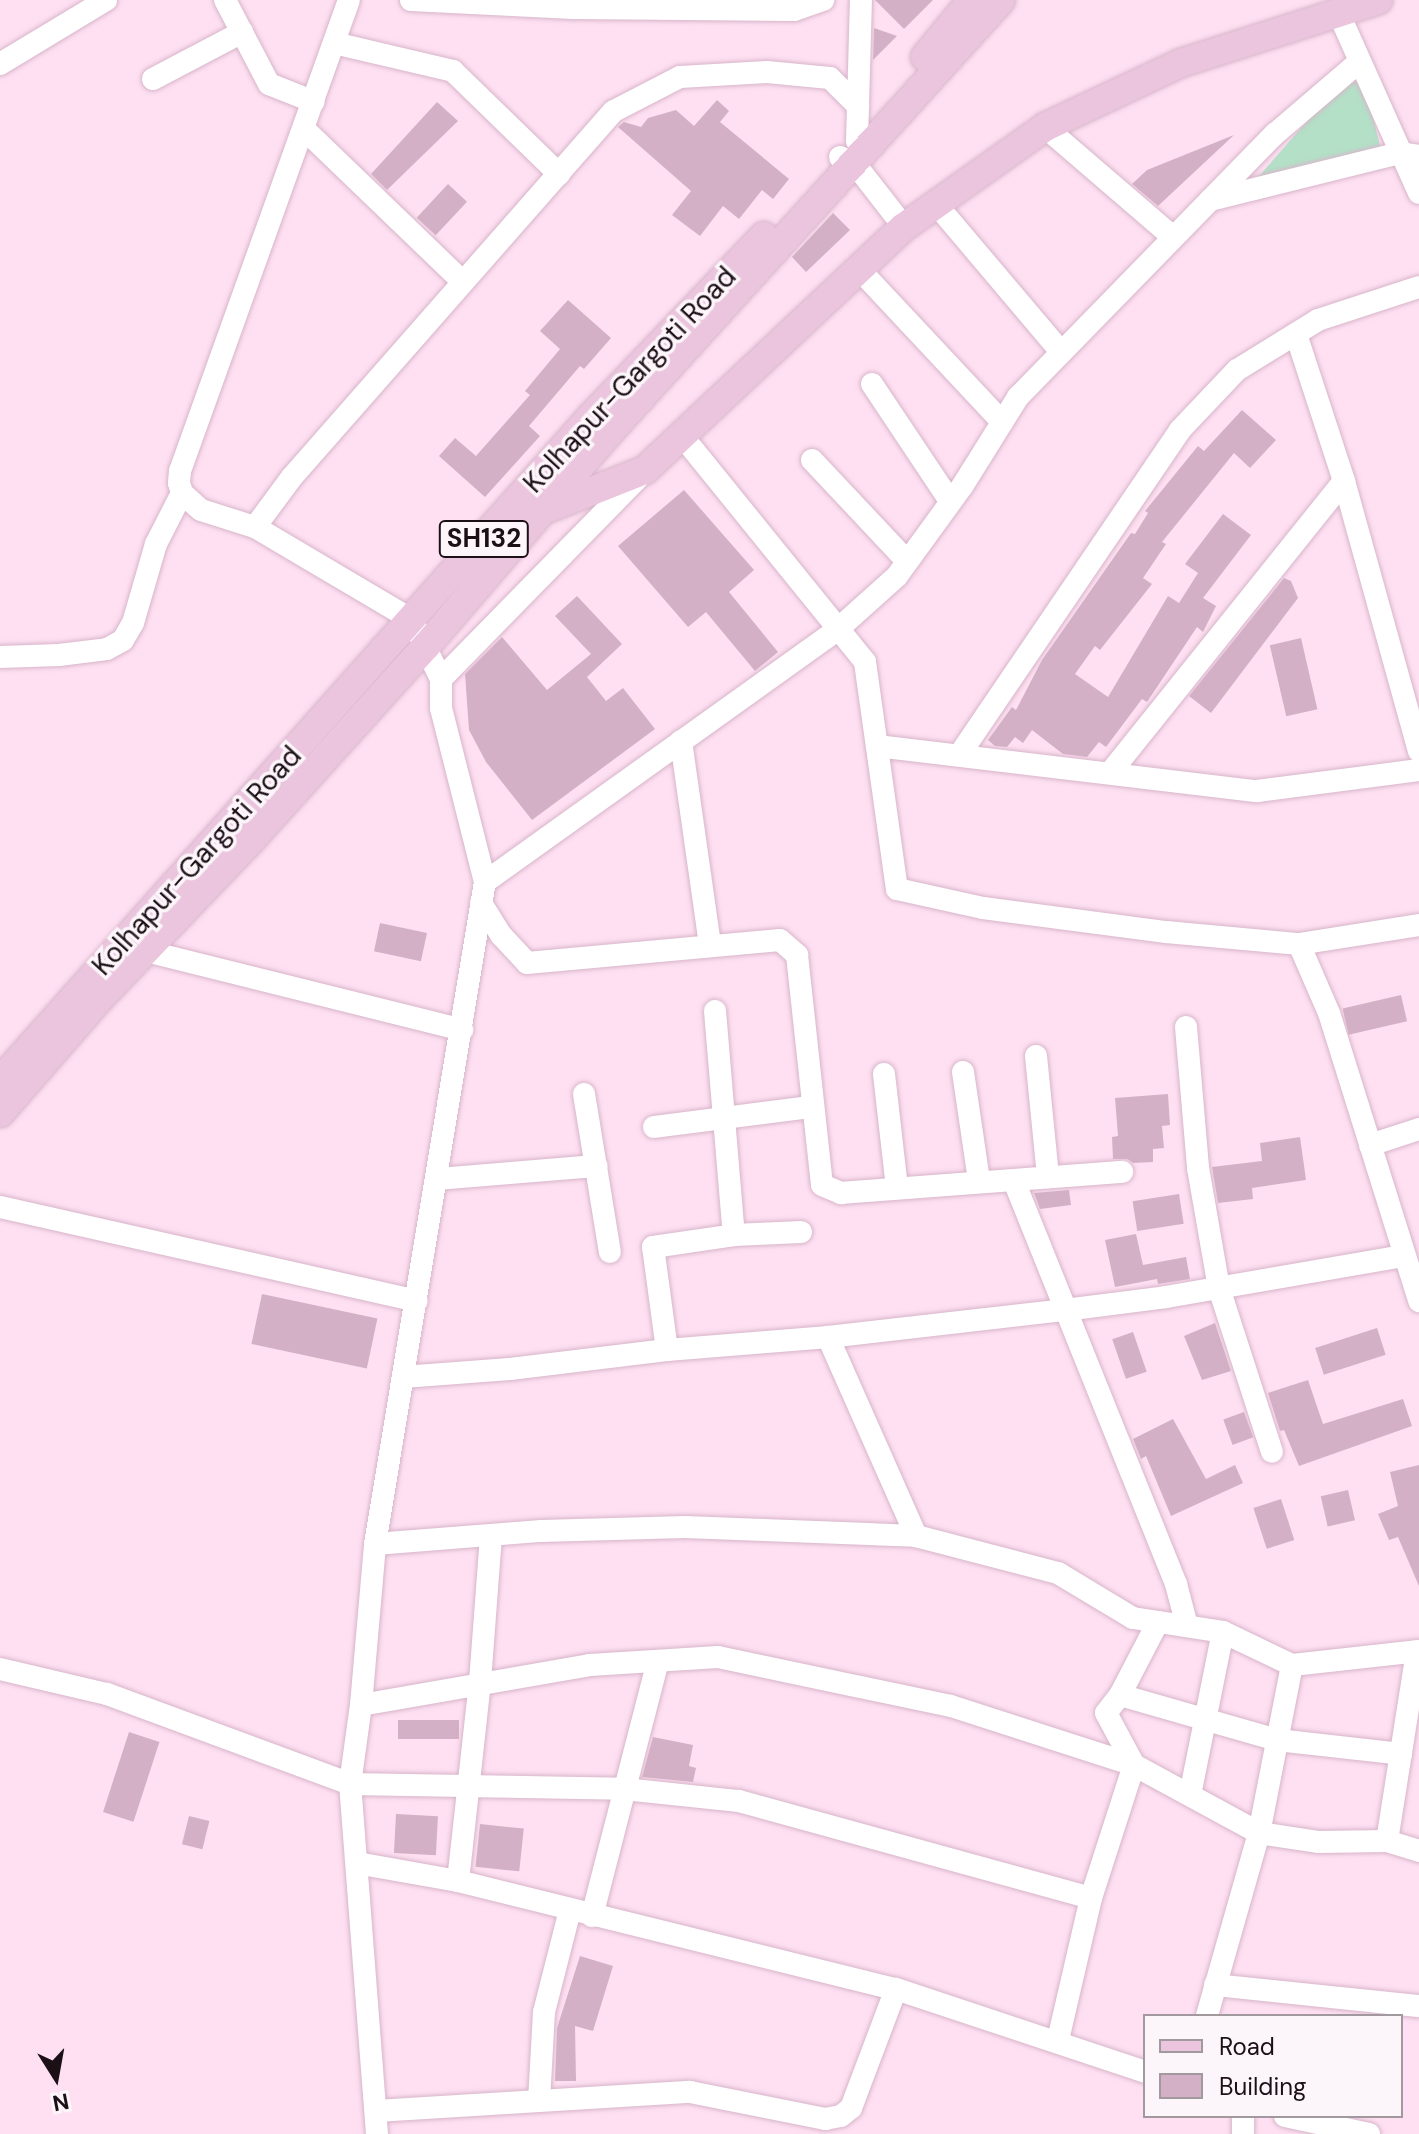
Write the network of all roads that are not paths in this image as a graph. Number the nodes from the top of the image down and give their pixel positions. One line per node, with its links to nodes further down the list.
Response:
1 (106, 0): 13 (street)
2 (225, 0): 10 (street)
3 (349, 0): 11 (street)
4 (411, 0): 5 (street)
5 (823, 0)
6 (861, 0): 16 (street)
7 (972, 0): 19 (main road, Kolhapur-Gargoti Road / SH132)
8 (1001, 0): 19 (main road)
9 (1361, 5): 12 (street); 17 (main road)
10 (242, 32): 14 (street); 15 (street)
11 (334, 43): 15 (street); 21 (street)
12 (1359, 62): 20 (street); 23 (street)
13 (0, 64)
14 (153, 79)
15 (314, 102): 18 (street)
16 (858, 106): 19 (street); 21 (street)
17 (1045, 127): 24 (main road); 26 (street)
18 (305, 130): 28 (street); 38 (street)
19 (851, 154): 25 (street); 40 (main road); 43 (main road, Kolhapur-Gargoti Road / SH132)
20 (1409, 154): 22 (street); 23 (street)
21 (559, 174): 28 (street)
22 (1419, 193)
23 (1209, 200): 26 (street)
24 (936, 204): 25 (main road); 31 (street)
25 (904, 227): 27 (main road)
26 (1173, 237): 31 (street)
27 (858, 268): 33 (street); 34 (main road)
28 (463, 282): 41 (street)
29 (1419, 287): 30 (street)
30 (1296, 334): 37 (street); 51 (street)
31 (1061, 352): 33 (street)
32 (872, 384): 39 (street)
33 (1002, 422): 39 (street)
34 (683, 437): 36 (main road); 44 (street)
35 (812, 460): 42 (street)
36 (645, 470): 40 (main road); 47 (street)
37 (1344, 481): 50 (street); 53 (street)
38 (182, 493): 41 (street); 46 (street)
39 (950, 501): 42 (street)
40 (544, 510): 45 (main road)
41 (255, 527): 43 (street)
42 (907, 561): 44 (street)
43 (412, 620): 45 (street); 65 (main road, Kolhapur-Gargoti Road / SH132)
44 (838, 629): 48 (street); 49 (street)
45 (427, 645): 47 (street); 58 (main road)
46 (0, 657)
47 (441, 679): 54 (street)
48 (681, 741): 54 (street); 57 (street)
49 (877, 746): 51 (street); 56 (street)
50 (1419, 751)
51 (960, 754): 53 (street)
52 (1419, 770): 53 (street)
53 (1110, 773)
54 (483, 893): 57 (street); 61 (street)
55 (1419, 925): 56 (street)
56 (1299, 944): 72 (street)
57 (710, 946): 67 (street)
58 (146, 951): 61 (street); 68 (main road)
59 (715, 1011): 69 (street)
60 (1186, 1027): 85 (street)
61 (462, 1030): 76 (street)
62 (1036, 1056): 75 (street)
63 (963, 1072): 77 (street)
64 (884, 1074): 79 (street)
65 (0, 1081)
66 (584, 1094): 73 (street)
67 (811, 1107): 69 (street); 79 (street)
68 (0, 1113)
69 (724, 1118): 70 (street); 82 (street)
70 (654, 1127)
71 (1419, 1129): 72 (street)
72 (1370, 1145): 84 (street)
73 (596, 1166): 76 (street); 83 (street)
74 (1122, 1172): 75 (street)
75 (1048, 1177): 78 (street)
76 (438, 1179): 86 (street)
77 (979, 1181): 78 (street); 79 (street)
78 (1014, 1181): 88 (street)
79 (897, 1188)
80 (0, 1207): 86 (street)
81 (801, 1232): 82 (street)
82 (734, 1235): 90 (street)
83 (610, 1252)
84 (1404, 1256): 85 (street); 87 (street)
85 (1219, 1288): 88 (street); 92 (street)
86 (417, 1301): 91 (street)
87 (1419, 1301)
88 (1065, 1310): 89 (street); 97 (street)
89 (828, 1337): 90 (street); 94 (street)
90 (667, 1350): 91 (street)
91 (403, 1377): 95 (street)
92 (1272, 1452)
93 (491, 1535): 94 (street); 95 (street); 103 (street)
94 (916, 1536): 96 (street)
95 (375, 1544): 105 (street)
96 (1158, 1622): 97 (street); 104 (street)
97 (1187, 1626): 98 (street)
98 (1223, 1632): 101 (street); 106 (street)
99 (1418, 1651): 101 (street); 108 (street)
100 (658, 1661): 103 (street); 109 (street); 112 (street)
101 (1292, 1665): 107 (street)
102 (0, 1669): 110 (street)
103 (480, 1682): 105 (street); 111 (street)
104 (1120, 1695): 106 (street); 109 (street)
105 (361, 1705): 110 (street)
106 (1204, 1722): 107 (street); 113 (street)
107 (1277, 1740): 108 (street); 114 (street)
108 (1401, 1754): 115 (street)
109 (1134, 1765): 113 (street); 119 (street)
110 (350, 1784): 111 (street); 117 (street)
111 (468, 1787): 112 (street); 118 (street)
112 (624, 1789): 119 (street); 121 (street)
113 (1190, 1795): 114 (street)
114 (1259, 1833): 115 (street); 122 (street)
115 (1387, 1841): 116 (street)
116 (1419, 1851)
117 (357, 1863): 118 (street); 129 (street)
118 (458, 1881): 120 (street)
119 (1091, 1898): 126 (street)
120 (570, 1910): 121 (street); 128 (street)
121 (592, 1916): 123 (street)
122 (1215, 1985): 124 (street); 125 (street)
123 (896, 1989): 126 (street); 128 (street)
124 (1419, 2006)
125 (1208, 2014)
126 (1058, 2040): 127 (street)
127 (1143, 2071)
128 (539, 2101): 129 (street)
129 (376, 2111): 131 (street)
130 (1294, 2118): 132 (street)
131 (377, 2134)
132 (1369, 2134)

